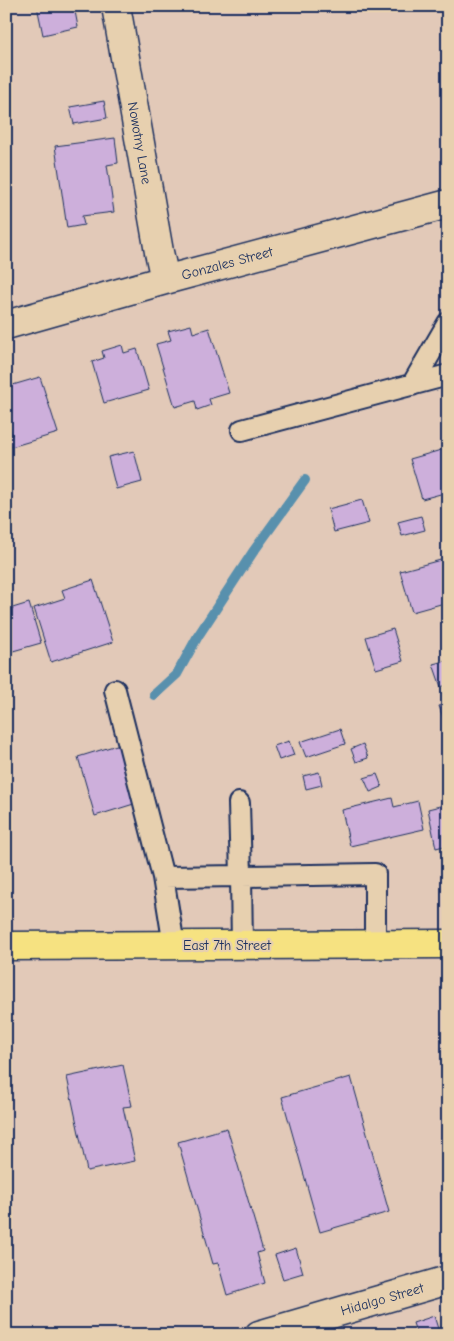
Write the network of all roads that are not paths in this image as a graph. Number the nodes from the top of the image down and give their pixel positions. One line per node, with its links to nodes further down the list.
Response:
1 (116, 6): 3 (street, Nowotny Lane)
2 (448, 204): 3 (street, Gonzales Street)
3 (165, 280): 5 (street, Gonzales Street)
4 (448, 323): 7 (lane)
5 (6, 325)
6 (448, 375): 7 (lane)
7 (412, 385): 8 (lane)
8 (242, 430)
9 (115, 690): 12 (lane)
10 (239, 803): 11 (lane)
11 (241, 876): 12 (lane); 13 (lane); 17 (lane)
12 (164, 877): 16 (lane)
13 (375, 944): 14 (main road, East 7th Street); 17 (main road, East 7th Street)
14 (448, 944)
15 (6, 946): 16 (main road, East 7th Street)
16 (174, 946): 17 (main road, East 7th Street)
17 (242, 946)
18 (448, 1280): 19 (street, Hidalgo Street)
19 (259, 1335)

